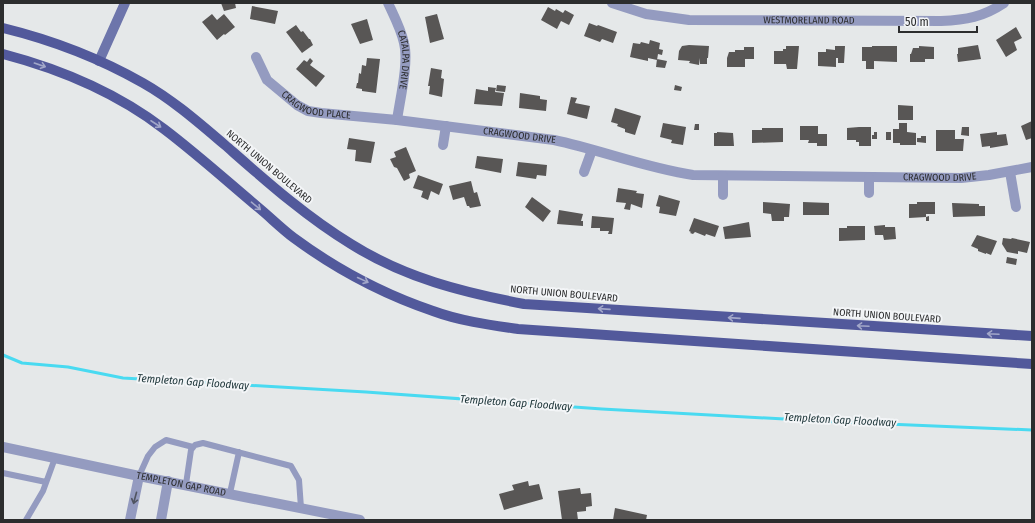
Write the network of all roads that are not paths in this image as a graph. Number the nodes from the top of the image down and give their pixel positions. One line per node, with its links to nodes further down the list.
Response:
1 (124, 3): 8 (street)
2 (388, 3): 9 (street, CATALPA DRIVE)
3 (612, 3): 4 (street, WESTMORELAND ROAD)
4 (1004, 3)
5 (3, 28): 8 (main road, NORTH UNION BOULEVARD)
6 (3, 54): 22 (main road, one-way to 22)
7 (256, 57): 9 (street, CRAGWOOD PLACE)
8 (99, 60): 21 (main road, NORTH UNION BOULEVARD, one-way to 8)
9 (397, 120): 10 (street, CRAGWOOD DRIVE)
10 (446, 126): 11 (street); 12 (street, CRAGWOOD DRIVE)
11 (444, 145)
12 (592, 150): 14 (street); 16 (street, CRAGWOOD DRIVE)
13 (1032, 168): 15 (street, CRAGWOOD DRIVE)
14 (584, 172)
15 (1010, 172): 17 (street, CRAGWOOD DRIVE); 20 (street)
16 (723, 176): 17 (street, CRAGWOOD DRIVE); 19 (street)
17 (869, 178): 18 (street)
18 (869, 193)
19 (723, 195)
20 (1016, 206)
21 (1032, 336)
22 (1032, 364)
23 (193, 447): 25 (lane); 28 (lane); 31 (lane)
24 (3, 448): 26 (street, TEMPLETON GAP ROAD)
25 (239, 452): 32 (lane); 33 (lane)
26 (55, 458): 28 (street, TEMPLETON GAP ROAD); 30 (lane)
27 (3, 473): 30 (lane)
28 (139, 476): 29 (street, TEMPLETON GAP ROAD); 35 (street, one-way to 35)
29 (168, 481): 31 (street, TEMPLETON GAP ROAD); 36 (street)
30 (46, 482): 34 (lane)
31 (186, 484): 32 (street, TEMPLETON GAP ROAD)
32 (230, 494): 33 (street, TEMPLETON GAP ROAD)
33 (301, 508): 37 (street, TEMPLETON GAP ROAD)
34 (26, 520)
35 (130, 520)
36 (161, 520)
37 (360, 520)

